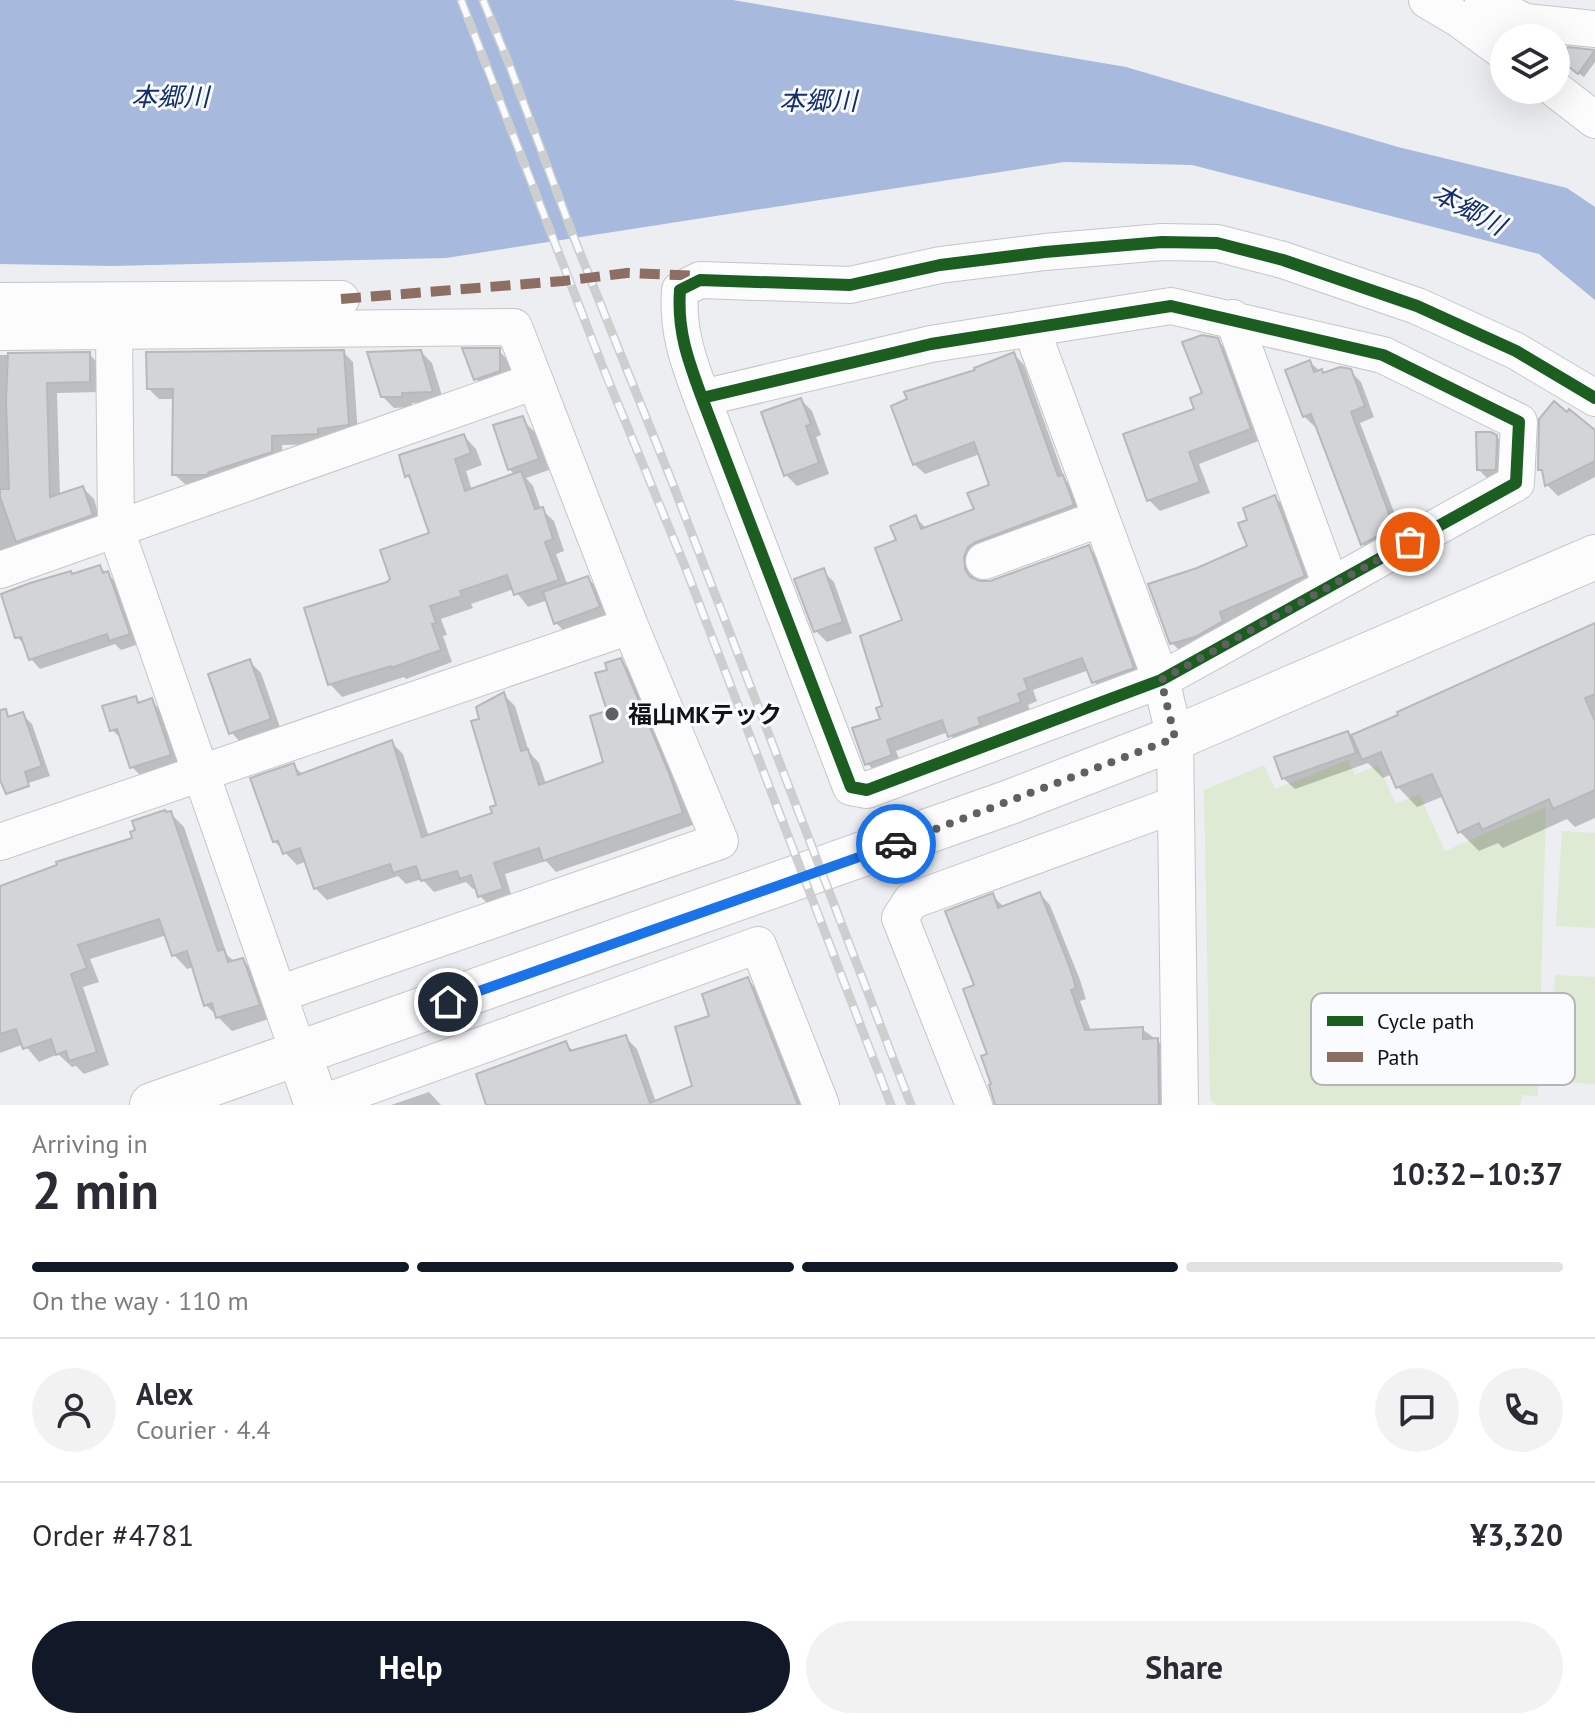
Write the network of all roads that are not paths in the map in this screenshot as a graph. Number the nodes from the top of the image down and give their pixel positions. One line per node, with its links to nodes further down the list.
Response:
1 (1427, 0): 4 (street)
2 (1483, 0): 3 (street)
3 (1595, 29)
4 (1490, 42)
5 (1570, 101): 6 (street)
6 (1595, 120)
7 (341, 299): 8 (street)
8 (0, 301)
9 (1233, 318): 10 (street); 21 (street); 21 (street)
10 (1031, 328): 14 (street); 16 (street)
11 (114, 331): 12 (street); 13 (street); 17 (street)
12 (0, 332)
13 (535, 381): 17 (street); 22 (street)
14 (702, 398): 15 (street); 23 (street)
15 (1595, 398)
16 (1101, 518): 19 (street); 23 (street)
17 (116, 530): 20 (street); 25 (street)
18 (1595, 557): 24 (street)
19 (984, 561)
20 (0, 570)
21 (1331, 586): 23 (street)
22 (630, 626): 25 (street); 28 (street)
23 (1161, 680): 24 (street)
24 (1175, 738): 26 (street); 29 (street)
25 (201, 771): 27 (street); 28 (street)
26 (1174, 805): 33 (street); 34 (street)
27 (0, 842)
28 (279, 994): 29 (street)
29 (299, 1054): 30 (street); 31 (street)
30 (152, 1105)
31 (317, 1105): 32 (street)
32 (821, 1105)
33 (974, 1105)
34 (1180, 1105)

